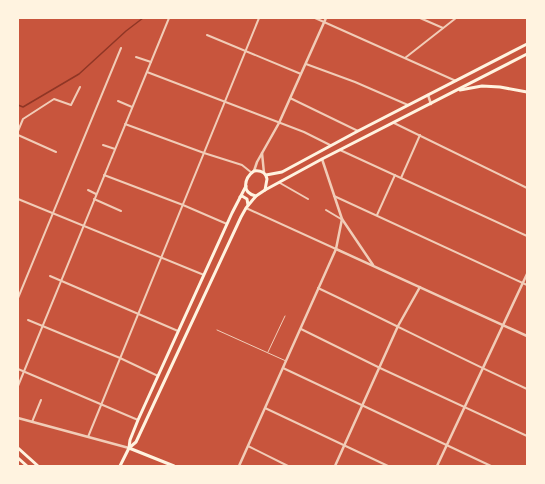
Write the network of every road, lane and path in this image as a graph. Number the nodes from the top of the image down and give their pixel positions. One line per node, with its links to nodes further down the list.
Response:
1 (169, 18): 16 (street)
2 (259, 18): 12 (street)
3 (315, 18): 7 (street)
4 (326, 18): 7 (street)
5 (420, 18): 8 (street)
6 (456, 18): 8 (street)
7 (324, 22): 15 (street); 17 (street)
8 (443, 28): 15 (street)
9 (207, 35): 12 (street)
10 (527, 44): 20 (main road)
11 (121, 48): 67 (street)
12 (245, 52): 19 (street); 27 (street)
13 (527, 54): 22 (main road)
14 (136, 57): 16 (street)
15 (405, 58): 20 (street)
16 (151, 62): 18 (street)
17 (306, 64): 19 (street); 29 (street)
18 (147, 72): 27 (street); 30 (street)
19 (301, 74): 25 (street)
20 (456, 81): 24 (main road)
21 (80, 87): 34 (street)
22 (456, 91): 23 (main road); 28 (main road)
23 (527, 92)
24 (428, 95): 28 (street); 29 (main road)
25 (290, 98): 31 (street); 35 (street)
26 (118, 102): 30 (street)
27 (224, 102): 31 (street); 44 (street)
28 (431, 104): 32 (main road)
29 (408, 105): 35 (main road)
30 (132, 107): 33 (street)
31 (279, 123): 39 (street); 43 (street)
32 (394, 123): 37 (street); 41 (main road)
33 (125, 124): 40 (street); 44 (street)
34 (18, 131)
35 (358, 131): 39 (main road)
36 (18, 135): 42 (street)
37 (420, 135): 50 (street); 53 (street)
38 (103, 145): 40 (street)
39 (331, 146): 47 (main road)
40 (115, 149): 48 (street)
41 (340, 150): 45 (main road); 49 (street)
42 (56, 152)
43 (262, 152): 46 (street); 47 (street)
44 (204, 153): 46 (street); 63 (street)
45 (322, 159): 51 (main road); 58 (street)
46 (253, 172): 47 (main road); 52 (main road)
47 (265, 174): 55 (main road)
48 (104, 175): 56 (street); 63 (street)
49 (395, 175): 50 (street); 68 (street)
50 (401, 178): 72 (street)
51 (280, 183): 55 (main road); 62 (street)
52 (246, 186): 57 (main road); 59 (main road)
53 (527, 188)
54 (88, 190): 56 (street)
55 (265, 190): 57 (main road)
56 (96, 194): 61 (street)
57 (256, 196): 64 (main road)
58 (334, 196): 68 (street); 69 (street)
59 (239, 197): 64 (main road); 70 (main road)
60 (18, 199): 67 (street)
61 (94, 199): 66 (street); 71 (street)
62 (308, 199)
63 (183, 205): 70 (street); 74 (street)
64 (247, 206): 73 (street); 120 (main road)
65 (326, 210): 69 (street)
66 (121, 211)
67 (53, 214): 71 (street); 84 (street)
68 (377, 215): 80 (street)
69 (342, 219): 73 (street); 75 (street)
70 (227, 224): 77 (main road)
71 (84, 225): 74 (street); 79 (street)
72 (527, 236)
73 (336, 249): 75 (street); 83 (street)
74 (161, 258): 77 (street); 85 (street)
75 (373, 265): 82 (street)
76 (527, 274): 80 (street)
77 (204, 275): 93 (main road)
78 (50, 276): 79 (street)
79 (61, 282): 85 (street); 88 (street)
80 (523, 283): 81 (street); 89 (street)
81 (527, 285)
82 (420, 287): 89 (street); 90 (street)
83 (318, 288): 90 (street); 91 (street)
84 (18, 298)
85 (138, 314): 93 (street); 96 (street)
86 (285, 316): 95 (lane)
87 (28, 320): 88 (street)
88 (43, 325): 96 (street); 102 (street)
89 (504, 325): 94 (street); 101 (street)
90 (398, 326): 99 (street); 101 (street)
91 (301, 329): 97 (street); 99 (street)
92 (217, 330): 95 (lane)
93 (178, 331): 103 (main road)
94 (527, 336)
95 (268, 353): 97 (lane)
96 (120, 358): 103 (street); 107 (street)
97 (287, 361): 98 (street)
98 (283, 368): 108 (street); 110 (street)
99 (380, 368): 108 (street); 109 (street)
100 (18, 369): 102 (street)
101 (484, 369): 105 (street); 109 (street)
102 (24, 370): 104 (street); 107 (street)
103 (158, 376): 112 (main road)
104 (18, 386)
105 (527, 389)
106 (41, 400): 113 (street)
107 (102, 403): 112 (street); 115 (street)
108 (363, 405): 116 (street); 118 (street)
109 (465, 407): 114 (street); 116 (street)
110 (265, 408): 117 (street); 118 (street)
111 (18, 418): 113 (street)
112 (138, 420): 120 (main road)
113 (32, 422): 115 (street)
114 (527, 436)
115 (88, 437): 120 (street)
116 (447, 445): 130 (street); 131 (street)
117 (247, 446): 126 (street); 127 (street)
118 (344, 446): 128 (street); 129 (street)
119 (18, 448): 123 (main road)
120 (129, 448): 124 (main road); 125 (main road)
121 (18, 458): 122 (main road)
122 (27, 466)
123 (38, 466)
124 (120, 466)
125 (174, 466)
126 (238, 466)
127 (288, 466)
128 (335, 466)
129 (388, 466)
130 (437, 466)
131 (491, 466)

